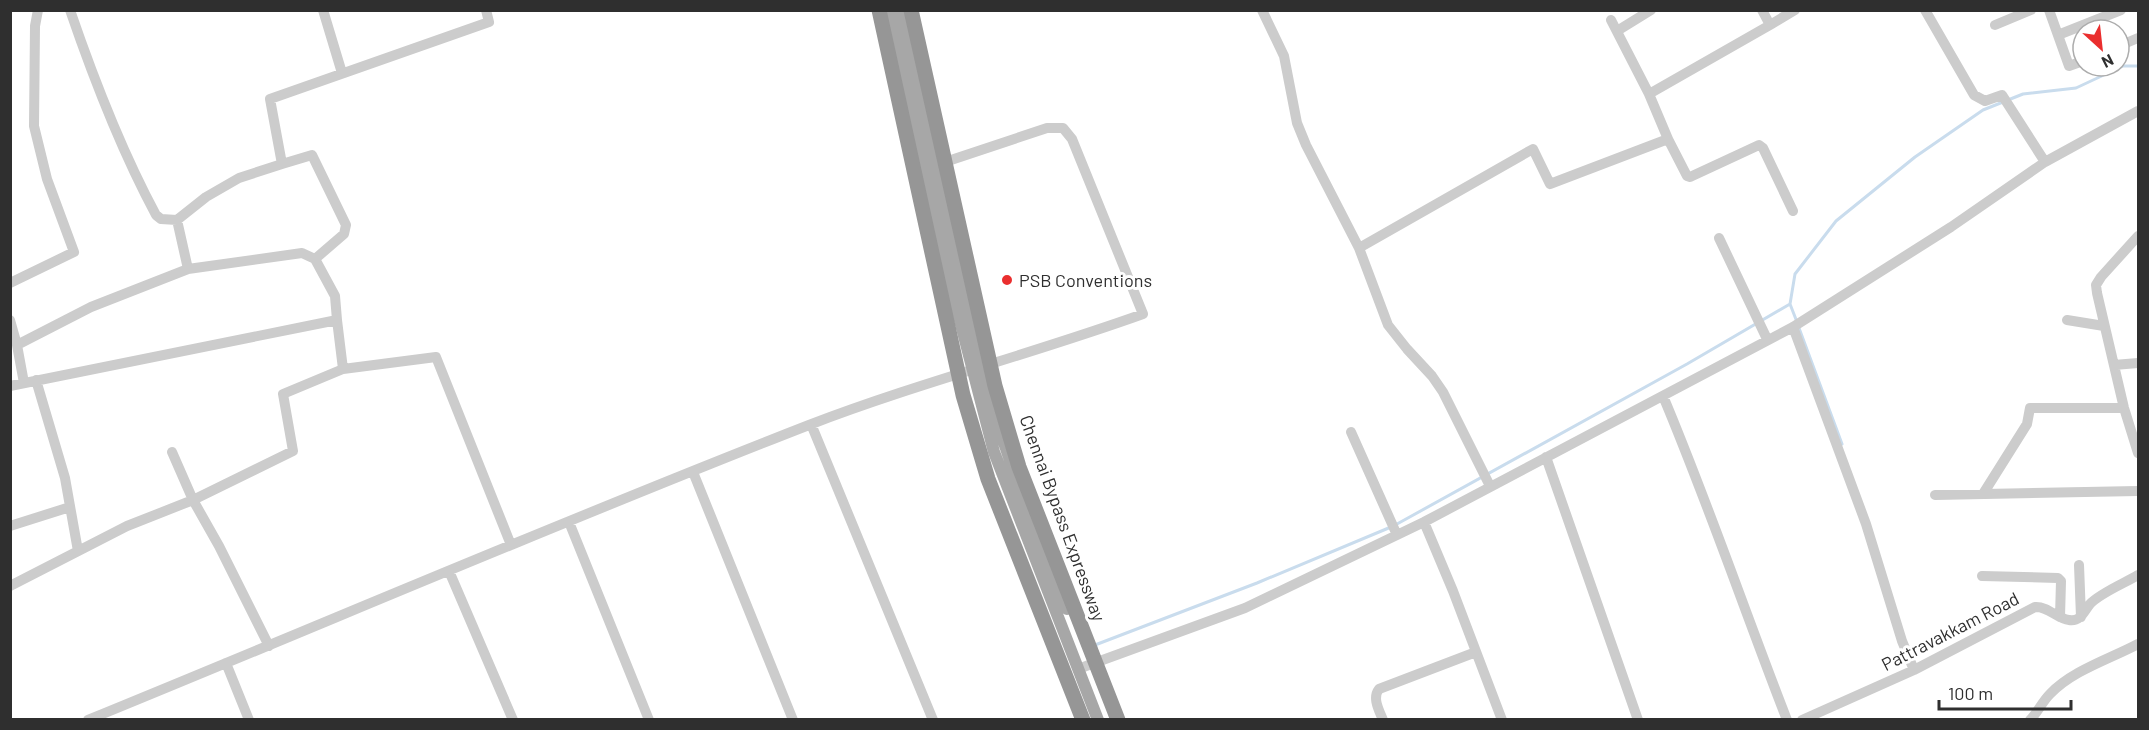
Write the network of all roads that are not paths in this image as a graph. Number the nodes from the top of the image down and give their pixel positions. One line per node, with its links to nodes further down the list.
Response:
1 (38, 10): 37 (street)
2 (70, 10): 31 (street)
3 (323, 10): 23 (street)
4 (486, 10): 23 (street)
5 (879, 10): 91 (highway, bridge)
6 (889, 10): 48 (main road)
7 (900, 10): 29 (main road)
8 (911, 10): 94 (highway, Chennai Bypass Expressway, bridge)
9 (1262, 10): 34 (street)
10 (1651, 10): 20 (street)
11 (1762, 10): 18 (street)
12 (1795, 10): 18 (street)
13 (1925, 10): 27 (street)
14 (2031, 10): 19 (street)
15 (2049, 10): 21 (street)
16 (2121, 10): 21 (street)
17 (1611, 20): 20 (street)
18 (1770, 25): 24 (street)
19 (1995, 25)
20 (1617, 31): 24 (street)
21 (2058, 35): 22 (street)
22 (2071, 65)
23 (342, 73): 28 (street)
24 (1649, 94): 26 (street)
25 (2139, 111): 27 (street)
26 (1668, 139): 30 (street); 34 (street)
27 (2045, 162): 42 (street)
28 (282, 164): 31 (street); 35 (street)
29 (935, 165): 48 (main road); 48 (street)
30 (1793, 211)
31 (177, 220): 36 (street)
32 (2139, 236): 41 (street)
33 (1719, 238): 43 (street)
34 (1359, 248): 59 (street)
35 (315, 258): 36 (street); 39 (street)
36 (188, 269): 44 (street)
37 (10, 283)
38 (10, 320): 44 (street)
39 (337, 320): 47 (street); 49 (street)
40 (2067, 320): 41 (street)
41 (2104, 326): 46 (street)
42 (1793, 327): 43 (street); 83 (street)
43 (1767, 339): 51 (street)
44 (17, 345): 49 (street)
45 (2139, 363): 46 (street)
46 (2114, 365): 52 (street)
47 (343, 369): 63 (street); 69 (street)
48 (976, 369): 53 (street); 82 (main road)
49 (30, 381): 50 (street); 64 (street)
50 (10, 386)
51 (1663, 396): 57 (street); 98 (street)
52 (2124, 408): 56 (street); 61 (street)
53 (811, 424): 58 (street); 90 (street)
54 (1351, 432): 68 (street)
55 (172, 452): 63 (street)
56 (2139, 453)
57 (1546, 457): 59 (street); 97 (street)
58 (693, 472): 65 (street); 89 (street)
59 (1486, 479): 66 (street)
60 (2139, 491): 61 (street)
61 (1983, 494): 62 (street)
62 (1935, 495)
63 (193, 500): 70 (street); 79 (street)
64 (70, 507): 67 (street); 70 (street)
65 (569, 522): 69 (street); 88 (street)
66 (1424, 522): 68 (street); 80 (street)
67 (10, 526)
68 (1397, 535): 82 (street)
69 (511, 545): 72 (street)
70 (78, 551): 75 (street)
71 (2079, 565): 77 (street)
72 (449, 571): 79 (street); 87 (street)
73 (2139, 575): 77 (street)
74 (1982, 576): 76 (street)
75 (10, 585)
76 (2060, 617): 77 (street, Pattravakkam Road); 83 (street, Pattravakkam Road)
77 (2081, 617)
78 (2139, 644): 84 (street)
79 (269, 646): 81 (street)
80 (1476, 652): 95 (street); 96 (street)
81 (226, 663): 85 (street); 86 (street)
82 (1094, 664): 92 (main road); 93 (main road)
83 (1914, 670): 99 (street, Pattravakkam Road)
84 (2037, 717)
85 (88, 720)
86 (249, 720)
87 (513, 720)
88 (649, 720)
89 (793, 720)
90 (933, 720)
91 (1083, 720)
92 (1098, 720)
93 (1111, 720)
94 (1118, 720)
95 (1383, 720)
96 (1502, 720)
97 (1638, 720)
98 (1787, 720)
99 (1802, 720)

